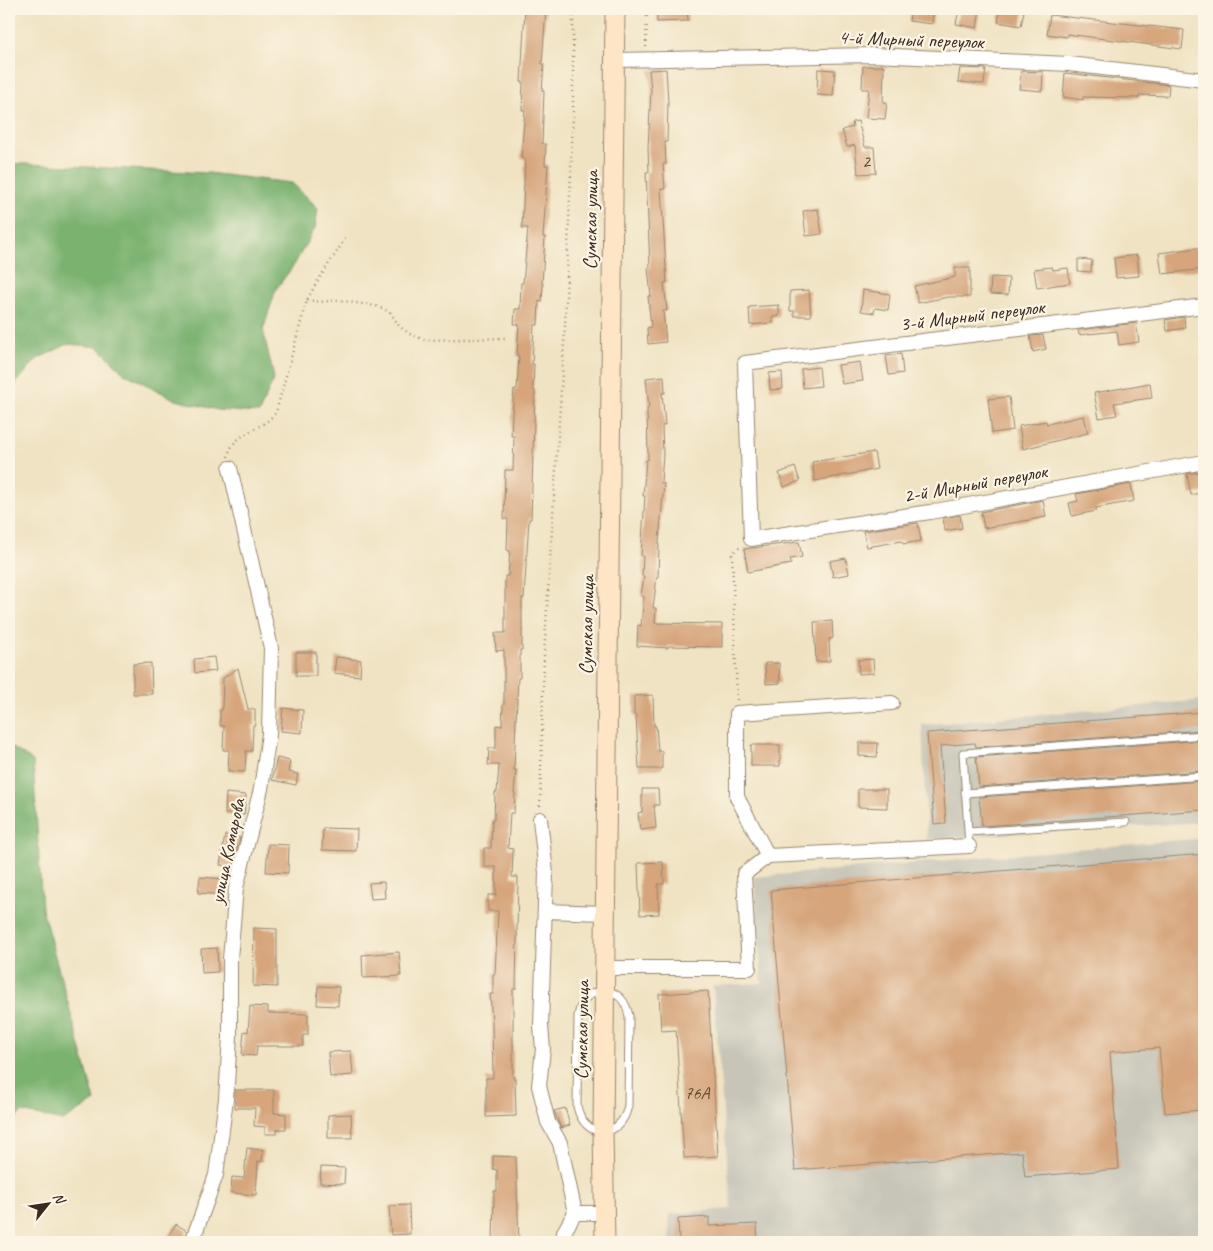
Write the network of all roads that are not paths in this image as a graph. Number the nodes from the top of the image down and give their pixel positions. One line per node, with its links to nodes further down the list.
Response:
1 (614, 9): 2 (main road, Сумская улица)
2 (615, 60): 3 (street, 4-й Мирный переулок); 17 (main road, Сумская улица)
3 (1204, 80)
4 (1204, 306): 7 (street, 3-й Мирный переулок)
5 (1204, 462): 7 (street, 2-й Мирный переулок)
6 (230, 468): 23 (street, улица Комарова)
7 (751, 539)
8 (892, 703): 15 (street)
9 (1204, 736): 11 (lane)
10 (1204, 776): 11 (lane)
11 (965, 793): 14 (lane)
12 (540, 819): 16 (street)
13 (1126, 822): 14 (lane)
14 (968, 839): 15 (street)
15 (768, 856): 18 (street)
16 (545, 911): 17 (street); 21 (street)
17 (605, 913): 18 (main road, Сумская улица)
18 (604, 968): 19 (main road, Сумская улица)
19 (604, 990): 20 (main road, Сумская улица); 20 (lane); 20 (lane)
20 (603, 1132): 22 (main road, Сумская улица)
21 (575, 1213): 22 (street); 24 (street)
22 (604, 1213): 25 (main road, Сумская улица)
23 (192, 1242)
24 (564, 1242)
25 (605, 1242)

